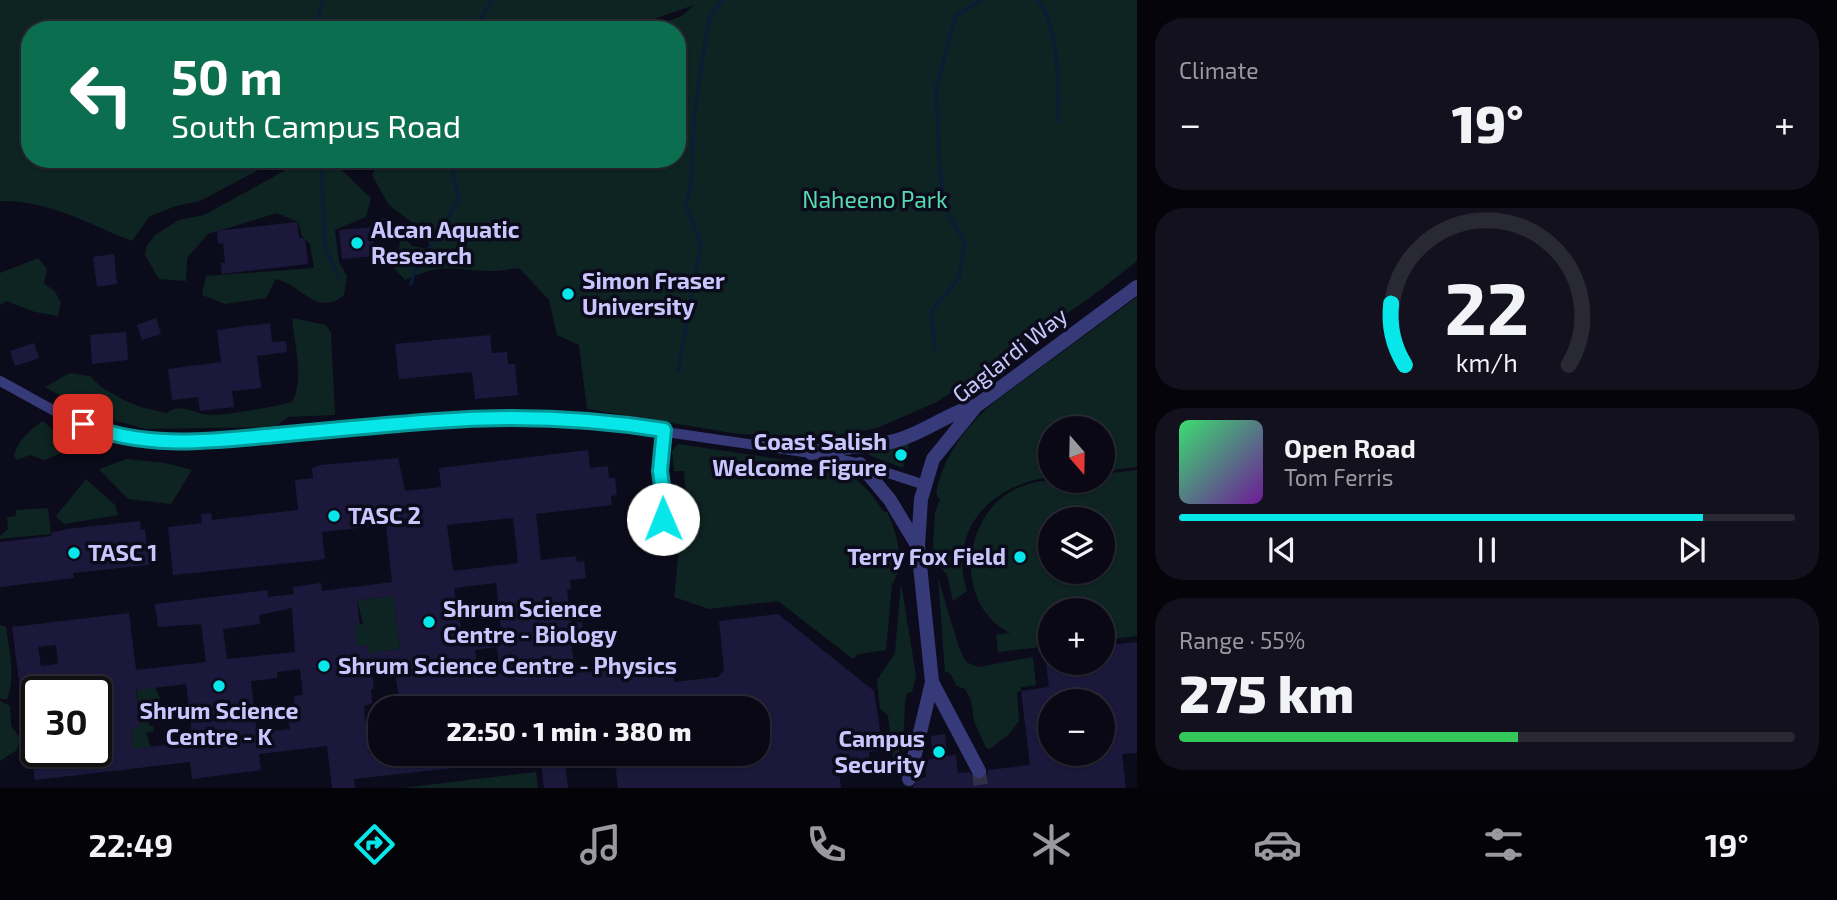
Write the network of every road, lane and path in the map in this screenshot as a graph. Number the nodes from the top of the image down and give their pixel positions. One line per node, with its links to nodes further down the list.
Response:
1 (1137, 287): 3 (street, Gaglardi Way)
2 (0, 381): 4 (street)
3 (976, 406): 5 (street); 7 (street, Gaglardi Way)
4 (664, 430): 5 (street); 8 (street)
5 (811, 453): 6 (street)
6 (860, 464): 7 (street); 9 (street)
7 (925, 485): 9 (street, Gaglardi Way)
8 (663, 519)
9 (918, 546): 10 (street, Gaglardi Way)
10 (932, 682): 11 (street, Gaglardi Way); 12 (street, Gaglardi Way)
11 (979, 771)
12 (909, 779)

